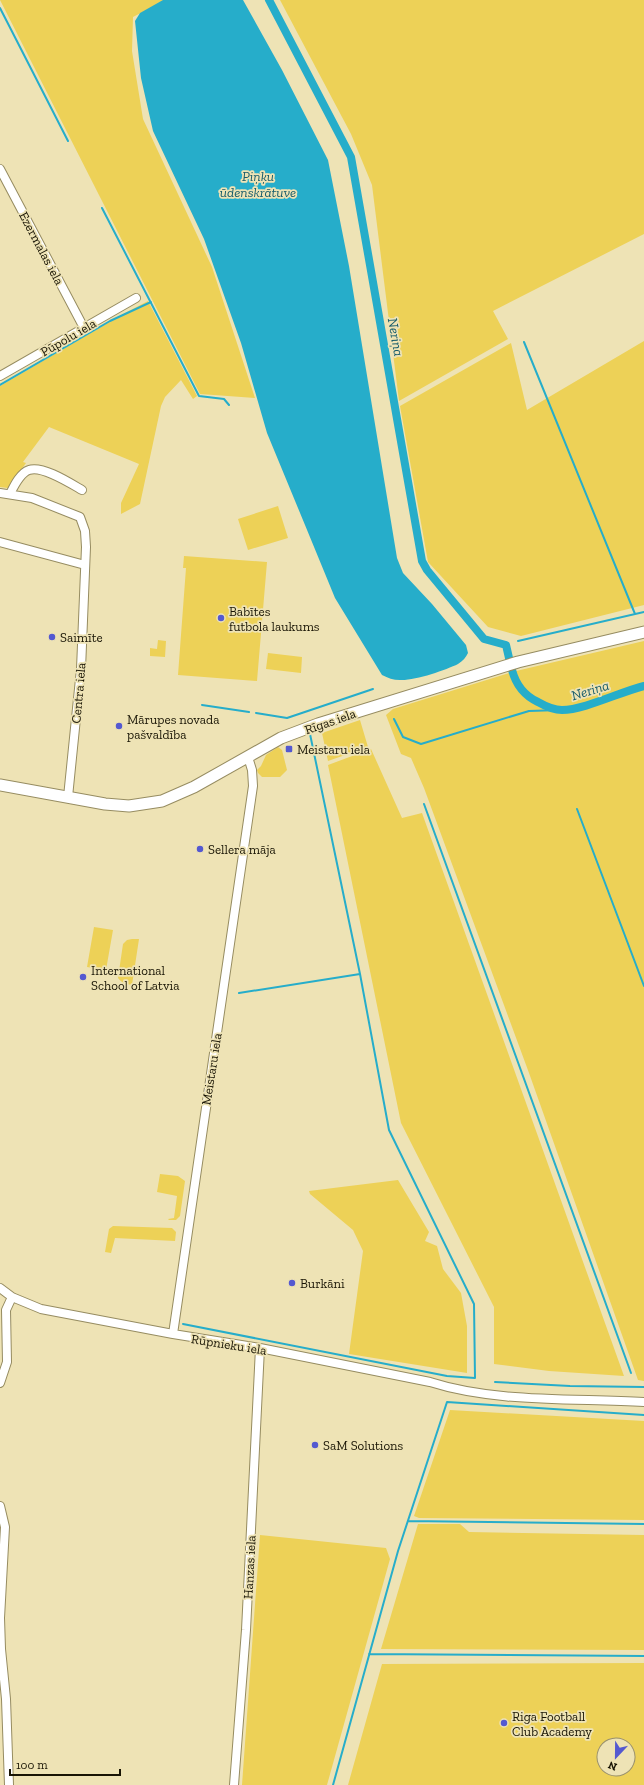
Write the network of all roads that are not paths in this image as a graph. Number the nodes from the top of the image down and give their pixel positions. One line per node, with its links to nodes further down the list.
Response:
1 (0, 169): 3 (street, Ezermalas iela)
2 (136, 298): 3 (street, Pūpolu iela)
3 (84, 328): 4 (street, Pūpolu iela)
4 (0, 376)
5 (82, 490): 7 (street)
6 (0, 493): 7 (street)
7 (10, 494): 9 (street, Centra iela)
8 (0, 542): 9 (street)
9 (85, 565): 13 (street, Centra iela)
10 (644, 632): 11 (main road, Rīgas iela)
11 (248, 757): 13 (main road, Rīgas iela); 16 (street, Meistaru iela)
12 (0, 785): 13 (main road, Rīgas iela)
13 (68, 797)
14 (0, 1288): 15 (street, Rūpnieku iela)
15 (12, 1297): 16 (street, Rūpnieku iela); 18 (street)
16 (173, 1334): 17 (street, Rūpnieku iela)
17 (260, 1348): 19 (street, Rūpnieku iela); 22 (street, Hanzas iela)
18 (0, 1383)
19 (644, 1402)
20 (0, 1506): 21 (street)
21 (9, 1785)
22 (234, 1785)

